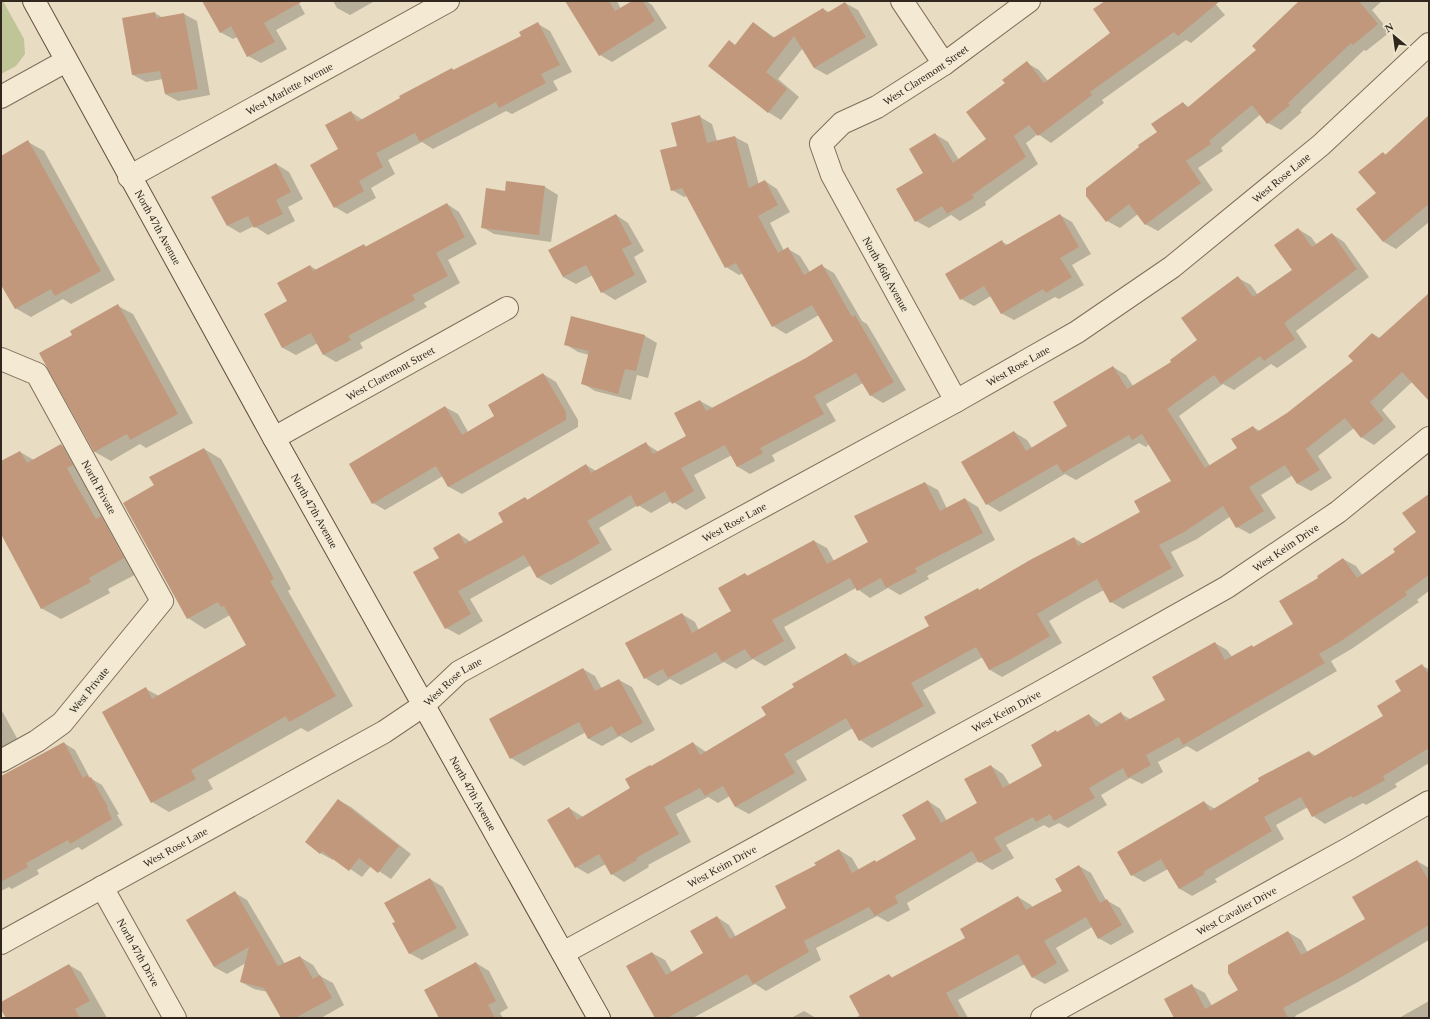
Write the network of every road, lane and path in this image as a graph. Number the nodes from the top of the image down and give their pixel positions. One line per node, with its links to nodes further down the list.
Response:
1 (34, 1): 6 (street, North 47th Avenue)
2 (448, 1): 10 (street, West Marlette Avenue)
3 (902, 1): 7 (street)
4 (1029, 1): 7 (street, West Claremont Street)
5 (1429, 44): 13 (street, West Rose Lane)
6 (66, 61): 8 (street); 10 (street, North 47th Avenue)
7 (944, 64): 9 (street, West Claremont Street)
8 (1, 97)
9 (821, 144): 13 (street, North 46th Avenue)
10 (129, 177): 14 (street, North 47th Avenue)
11 (507, 308): 14 (street, West Claremont Street)
12 (1, 359): 16 (street, North Private)
13 (956, 401): 17 (street, West Rose Lane)
14 (274, 438): 17 (street, North 47th Avenue)
15 (1429, 438): 22 (street, West Keim Drive)
16 (162, 601): 18 (street, West Private)
17 (424, 705): 20 (street, West Rose Lane); 22 (street, North 47th Avenue)
18 (1, 761)
19 (1429, 802): 25 (street, West Cavalier Drive)
20 (102, 887): 21 (street, West Rose Lane); 23 (street, North 47th Drive)
21 (1, 943)
22 (563, 953): 24 (street, North 47th Avenue)
23 (175, 1018)
24 (599, 1018)
25 (1042, 1018)

